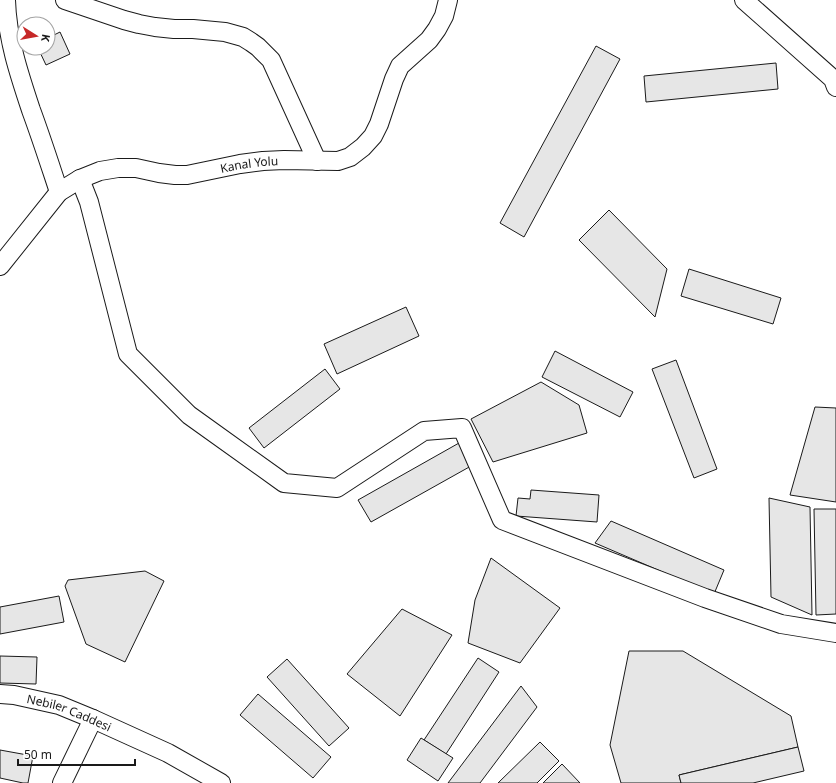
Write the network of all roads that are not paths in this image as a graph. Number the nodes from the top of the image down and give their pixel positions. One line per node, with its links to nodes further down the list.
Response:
1 (65, 0): 6 (street)
2 (448, 0): 6 (street, Kanal Yolu)
3 (744, 0): 5 (street)
4 (8, 1): 8 (street)
5 (836, 87)
6 (317, 161): 7 (street, Kanal Yolu)
7 (80, 179): 8 (street, Kanal Yolu); 10 (street)
8 (59, 192): 9 (street, Kanal Yolu)
9 (0, 266)
10 (836, 633)
11 (0, 694): 12 (street, Nebiler Caddesi)
12 (93, 719): 13 (street); 14 (street, Nebiler Caddesi)
13 (62, 783)
14 (221, 783)

